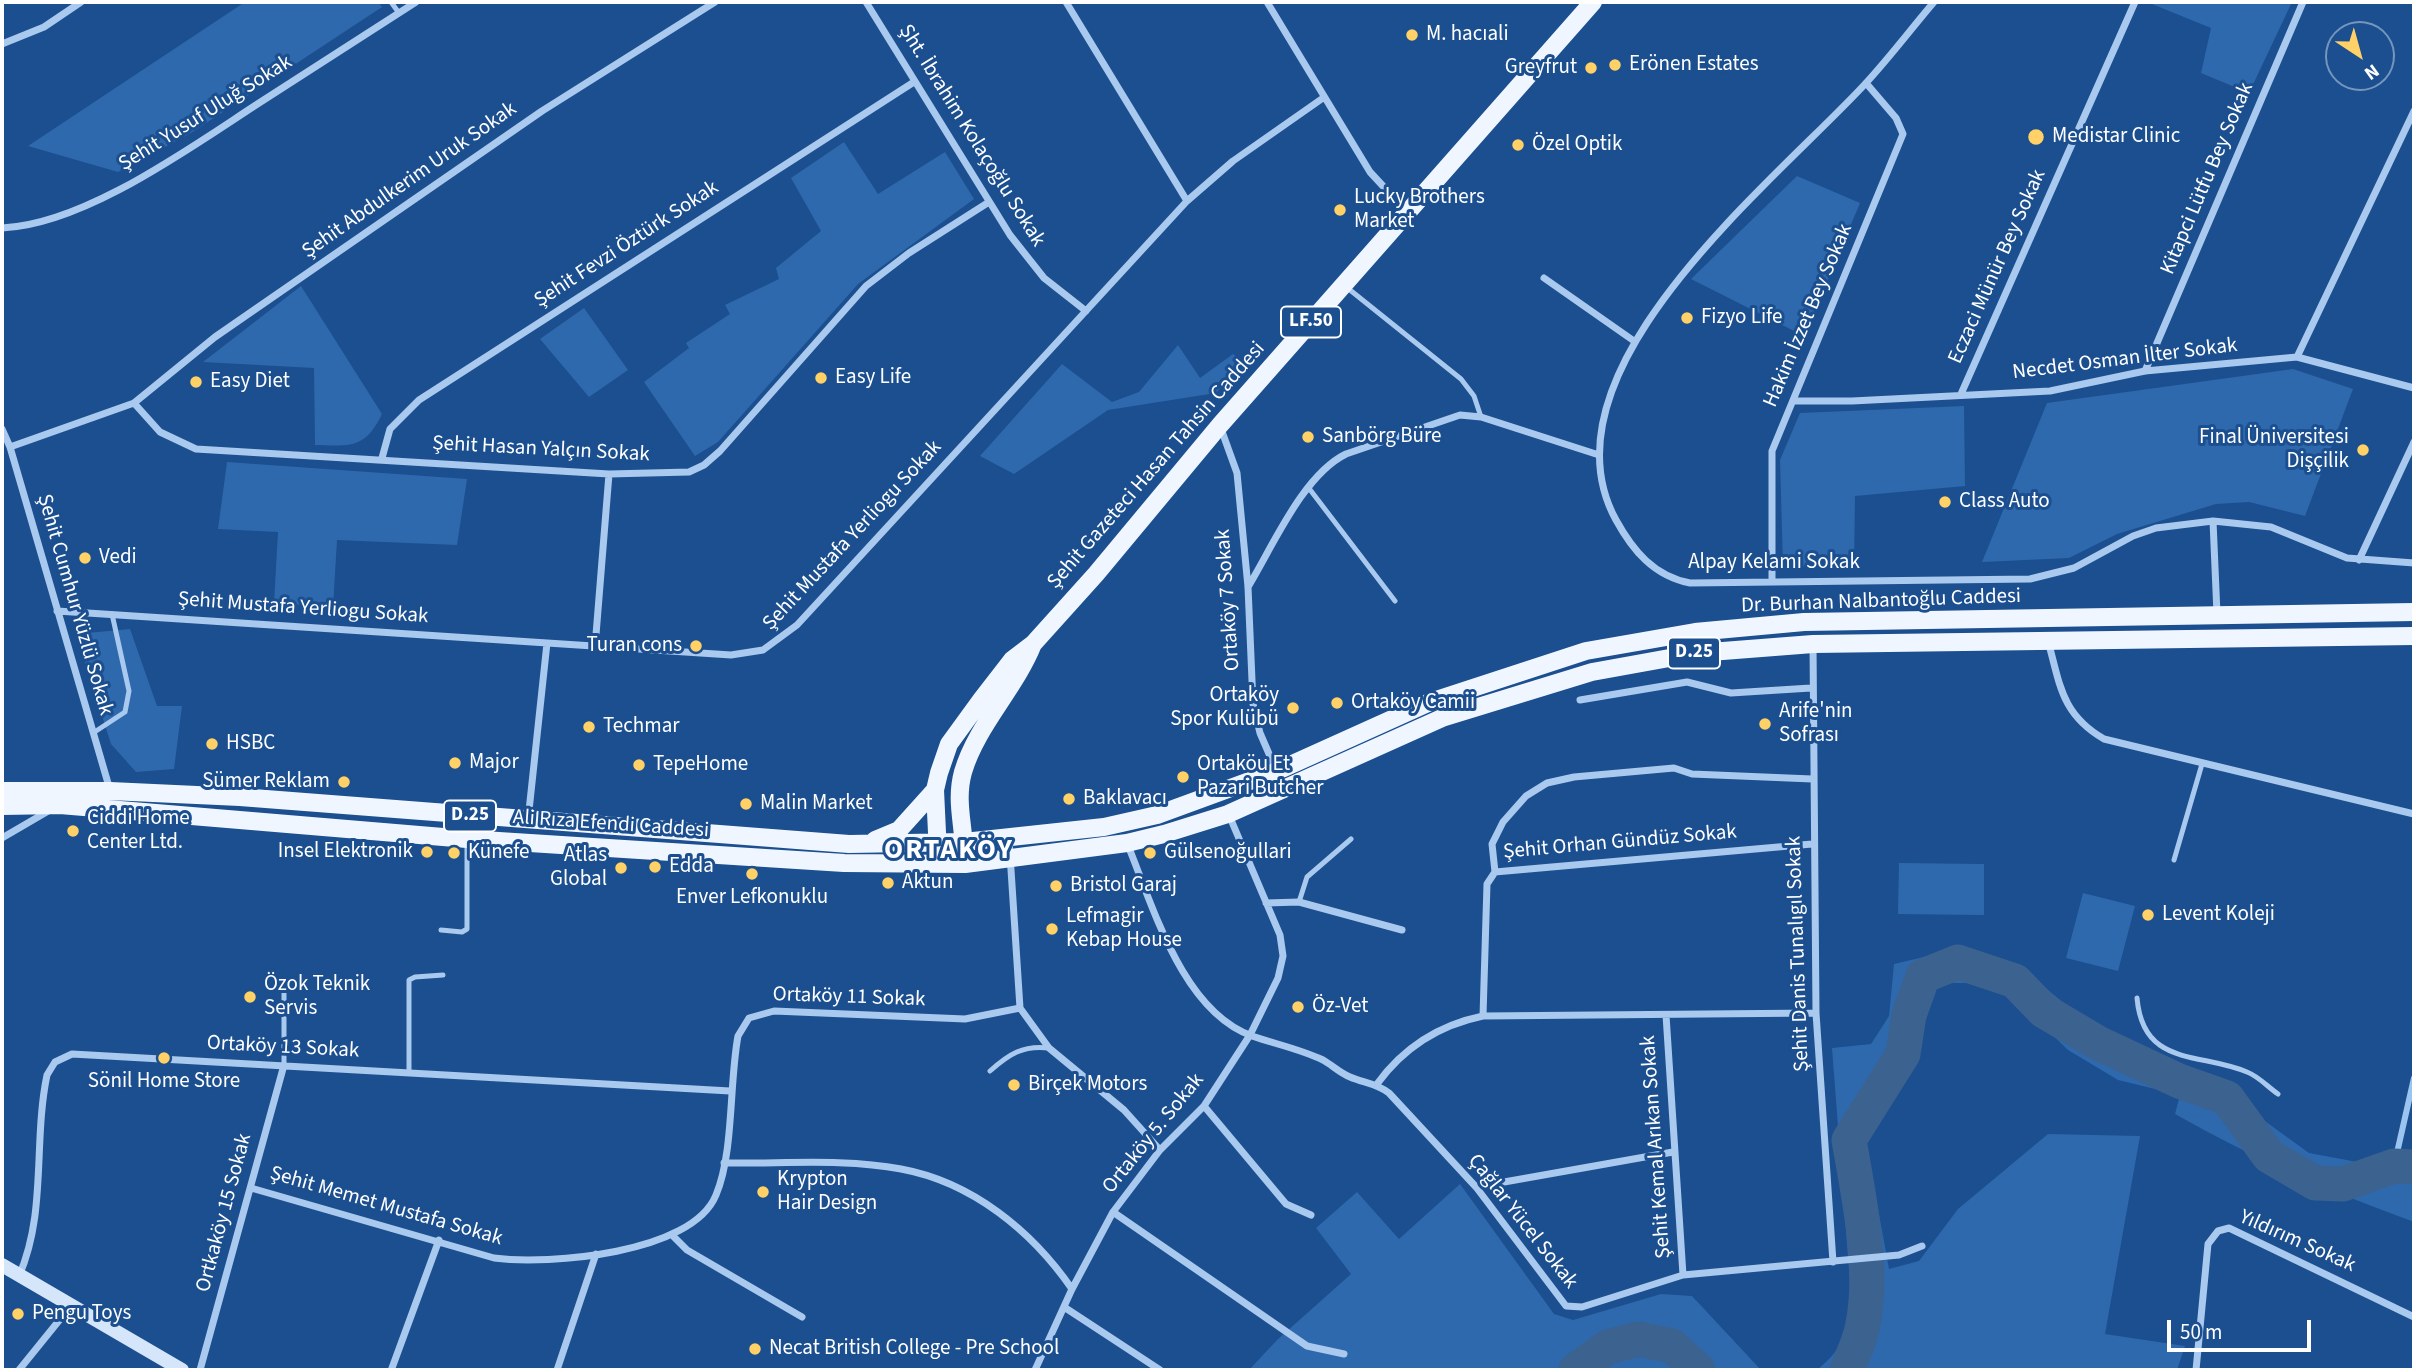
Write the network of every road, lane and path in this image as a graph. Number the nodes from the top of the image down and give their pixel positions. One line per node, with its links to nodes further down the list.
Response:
1 (81, 2): 13 (street)
2 (391, 2): 12 (lane)
3 (416, 2): 12 (street, Şehit Yusuf Uluğ Sokak)
4 (715, 2): 31 (street, Şehit Abdulkerim Uruk Sokak)
5 (866, 2): 14 (street, Şht. İbrahim Kolaçoğlu Sokak)
6 (1066, 2): 18 (street)
7 (1267, 2): 16 (street)
8 (1592, 2): 20 (main road, Şehit Gazeteci Hasan Tahsin Caddesi / LF.50)
9 (1934, 2): 15 (street, Alpay Kelami Sokak)
10 (2135, 2): 29 (street, Eczaci Münür Bey Sokak)
11 (2303, 2): 27 (street, Kitapci Lütfu Bey Sokak)
12 (399, 13): 21 (street, Şehit Yusuf Uluğ Sokak)
13 (2, 44)
14 (914, 82): 19 (street, Şht. İbrahim Kolaçoğlu Sokak); 38 (street, Şehit Fevzi Öztürk Sokak)
15 (1866, 83): 25 (street, Alpay Kelami Sokak); 30 (street, Hakim İzzet Bey Sokak)
16 (1323, 98): 18 (street, Şehit Mustafa Yerliogu Sokak); 20 (street)
17 (2414, 111): 26 (street)
18 (1187, 201): 24 (street, Şehit Mustafa Yerliogu Sokak)
19 (989, 202): 24 (street, Şht. İbrahim Kolaçoğlu Sokak); 39 (street, Şehit Hasan Yalçın Sokak)
20 (1407, 212): 23 (main road, Şehit Gazeteci Hasan Tahsin Caddesi / LF.50)
21 (2, 228)
22 (1544, 278): 25 (street)
23 (1343, 285): 32 (lane); 33 (main road, Şehit Gazeteci Hasan Tahsin Caddesi / LF.50)
24 (1086, 311): 56 (street, Şehit Mustafa Yerliogu Sokak)
25 (1634, 341): 37 (street, Alpay Kelami Sokak)
26 (2297, 357): 27 (street, Necdet Osman İlter Sokak); 28 (street, Necdet Osman İlter Sokak)
27 (2146, 371): 29 (street, Necdet Osman İlter Sokak)
28 (2414, 388)
29 (1961, 394): 30 (street, Necdet Osman İlter Sokak)
30 (1794, 401): 44 (street, Hakim İzzet Bey Sokak)
31 (134, 403): 36 (street); 38 (street, Şehit Hasan Yalçın Sokak)
32 (1481, 418): 37 (street); 40 (street)
33 (1220, 425): 45 (street, Ortaköy 7 Sokak); 54 (main road, Şehit Gazeteci Hasan Tahsin Caddesi / LF.50)
34 (2, 429): 36 (street, Şehit Cumhur Yüzlü Sokak)
35 (2414, 442): 42 (street)
36 (10, 447): 47 (street, Şehit Cumhur Yüzlü Sokak)
37 (1599, 455): 44 (street, Alpay Kelami Sokak)
38 (382, 458): 39 (street, Şehit Hasan Yalçın Sokak)
39 (609, 474): 56 (street)
40 (1308, 487): 45 (street); 46 (lane)
41 (2213, 521): 42 (street, Alpay Kelami Sokak); 44 (street, Alpay Kelami Sokak); 50 (street)
42 (2359, 560): 43 (street, Alpay Kelami Sokak)
43 (2414, 564)
44 (1772, 581)
45 (1248, 587): 61 (street, Ortaköy 7 Sokak)
46 (1395, 601)
47 (57, 611): 49 (street, Şehit Mustafa Yerliogu Sokak); 59 (street, Şehit Cumhur Yüzlü Sokak)
48 (2414, 612): 50 (main road, Dr. Burhan Nalbantoğlu Caddesi / D.25)
49 (112, 614): 53 (street, Şehit Mustafa Yerliogu Sokak); 59 (lane)
50 (2217, 614): 61 (main road, Dr. Burhan Nalbantoğlu Caddesi / D.25)
51 (2414, 636): 52 (main road, Dr. Burhan Nalbantoğlu Caddesi / D.25)
52 (2048, 640): 55 (main road, Dr. Burhan Nalbantoğlu Caddesi / D.25); 60 (street)
53 (547, 643): 56 (street, Şehit Mustafa Yerliogu Sokak); 70 (street)
54 (1033, 644): 63 (main road, Şehit Gazeteci Hasan Tahsin Caddesi / LF.50); 76 (main road, Şehit Gazeteci Hasan Tahsin Caddesi / LF.50)
55 (1813, 644): 57 (street, Şehit Danis Tunalıgıl Sokak); 68 (main road, Dr. Burhan Nalbantoğlu Caddesi / D.25)
56 (595, 647)
57 (1811, 688): 58 (street); 62 (street, Şehit Danis Tunalıgıl Sokak)
58 (1580, 700)
59 (93, 733): 65 (street, Şehit Cumhur Yüzlü Sokak)
60 (2202, 764): 69 (street); 81 (lane)
61 (1277, 771): 71 (main road, Dr. Burhan Nalbantoğlu Caddesi / D.25)
62 (1812, 779): 79 (street, Şehit Danis Tunalıgıl Sokak); 84 (street)
63 (935, 790): 75 (main road, Şehit Gazeteci Hasan Tahsin Caddesi / LF.50); 78 (main road)
64 (2, 791): 65 (main road, Ali Rıza Efendi Caddesi / D.25)
65 (110, 791): 70 (main road, Ali Rıza Efendi Caddesi / D.25)
66 (60, 805): 67 (main road, Ali Rıza Efendi Caddesi / D.25); 72 (street); 73 (main road, Ali Rıza Efendi Caddesi / D.25)
67 (2, 806)
68 (1228, 814): 77 (main road, Dr. Burhan Nalbantoğlu Caddesi / D.25); 86 (street, Ortaköy 5. Sokak)
69 (2414, 814)
70 (528, 821): 78 (main road, Ali Rıza Efendi Caddesi / D.25)
71 (1009, 837): 76 (main road, Dr. Burhan Nalbantoğlu Caddesi / D.25); 80 (street)
72 (2, 838)
73 (467, 839): 83 (main road, Ali Rıza Efendi Caddesi / D.25); 87 (lane)
74 (1351, 839): 85 (lane)
75 (938, 842): 76 (main road, Ali Rıza Efendi Caddesi / D.25); 78 (main road, Ali Rıza Efendi Caddesi / D.25); 83 (main road, Şehit Gazeteci Hasan Tahsin Caddesi / LF.50)
76 (964, 842): 82 (main road, Şehit Gazeteci Hasan Tahsin Caddesi / LF.50)
77 (1127, 843): 80 (main road, Dr. Burhan Nalbantoğlu Caddesi / D.25); 96 (street, Çağlar Yücel Sokak)
78 (866, 844)
79 (1812, 844): 84 (street, Şehit Orhan Gündüz Sokak); 93 (street, Şehit Danis Tunalıgıl Sokak)
80 (1008, 860): 82 (main road, Ali Rıza Efendi Caddesi / D.25); 92 (street)
81 (2174, 860)
82 (965, 864): 83 (main road, Ali Rıza Efendi Caddesi / D.25)
83 (938, 865)
84 (1495, 872): 94 (street, Şehit Orhan Gündüz Sokak)
85 (1299, 902): 86 (street); 88 (street)
86 (1266, 903): 96 (street, Ortaköy 5. Sokak)
87 (441, 930)
88 (1402, 930)
89 (443, 975): 100 (lane)
90 (284, 993): 98 (lane)
91 (2137, 998): 103 (lane)
92 (1020, 1008): 97 (street); 102 (street, Ortaköy 11 Sokak)
93 (1816, 1013): 95 (street); 117 (street, Şehit Danis Tunalıgıl Sokak)
94 (1483, 1016): 95 (street); 101 (street)
95 (1667, 1016): 106 (street, Şehit Kemal Arıkan Sokak)
96 (1250, 1035): 101 (street, Çağlar Yücel Sokak); 104 (street, Ortaköy 5. Sokak)
97 (1049, 1048): 99 (lane); 105 (street)
98 (284, 1065): 100 (street, Ortaköy 13 Sokak); 109 (street, Ortkaköy 15 Sokak); 120 (street, Ortaköy 13 Sokak)
99 (990, 1071)
100 (410, 1072): 102 (street, Ortaköy 13 Sokak)
101 (1377, 1084): 108 (street, Çağlar Yücel Sokak)
102 (730, 1091): 107 (street, Ortaköy 11 Sokak)
103 (2278, 1094)
104 (1204, 1106): 105 (street, Ortaköy 5. Sokak); 112 (street)
105 (1160, 1150): 111 (street, Ortaköy 5. Sokak)
106 (1673, 1152): 108 (street); 119 (street, Şehit Kemal Arıkan Sokak)
107 (724, 1163): 110 (street, Ortaköy 11 Sokak); 121 (street)
108 (1476, 1187): 119 (street, Çağlar Yücel Sokak)
109 (251, 1188): 114 (street, Şehit Memet Mustafa Sokak); 130 (street, Ortkaköy 15 Sokak)
110 (709, 1208): 113 (street, Şehit Memet Mustafa Sokak)
111 (1113, 1212): 121 (street, Ortaköy 5. Sokak); 126 (street)
112 (1311, 1215)
113 (672, 1235): 116 (street, Şehit Memet Mustafa Sokak); 124 (street)
114 (439, 1240): 116 (street, Şehit Memet Mustafa Sokak); 127 (street)
115 (1922, 1246): 117 (street, Çağlar Yücel Sokak)
116 (596, 1254): 131 (street)
117 (1833, 1262): 119 (street, Çağlar Yücel Sokak)
118 (2, 1265): 120 (main road)
119 (1683, 1275)
120 (19, 1276): 122 (main road)
121 (1072, 1289): 123 (street, Ortaköy 5. Sokak)
122 (70, 1307): 128 (street); 129 (main road)
123 (1064, 1307): 132 (street, Ortaköy 5. Sokak); 133 (street)
124 (802, 1317)
125 (2414, 1317): 134 (street, Yıldırım Sokak)
126 (1344, 1354)
127 (392, 1368)
128 (19, 1370)
129 (182, 1370)
130 (200, 1370)
131 (557, 1370)
132 (1035, 1370)
133 (1160, 1370)
134 (2196, 1370)

